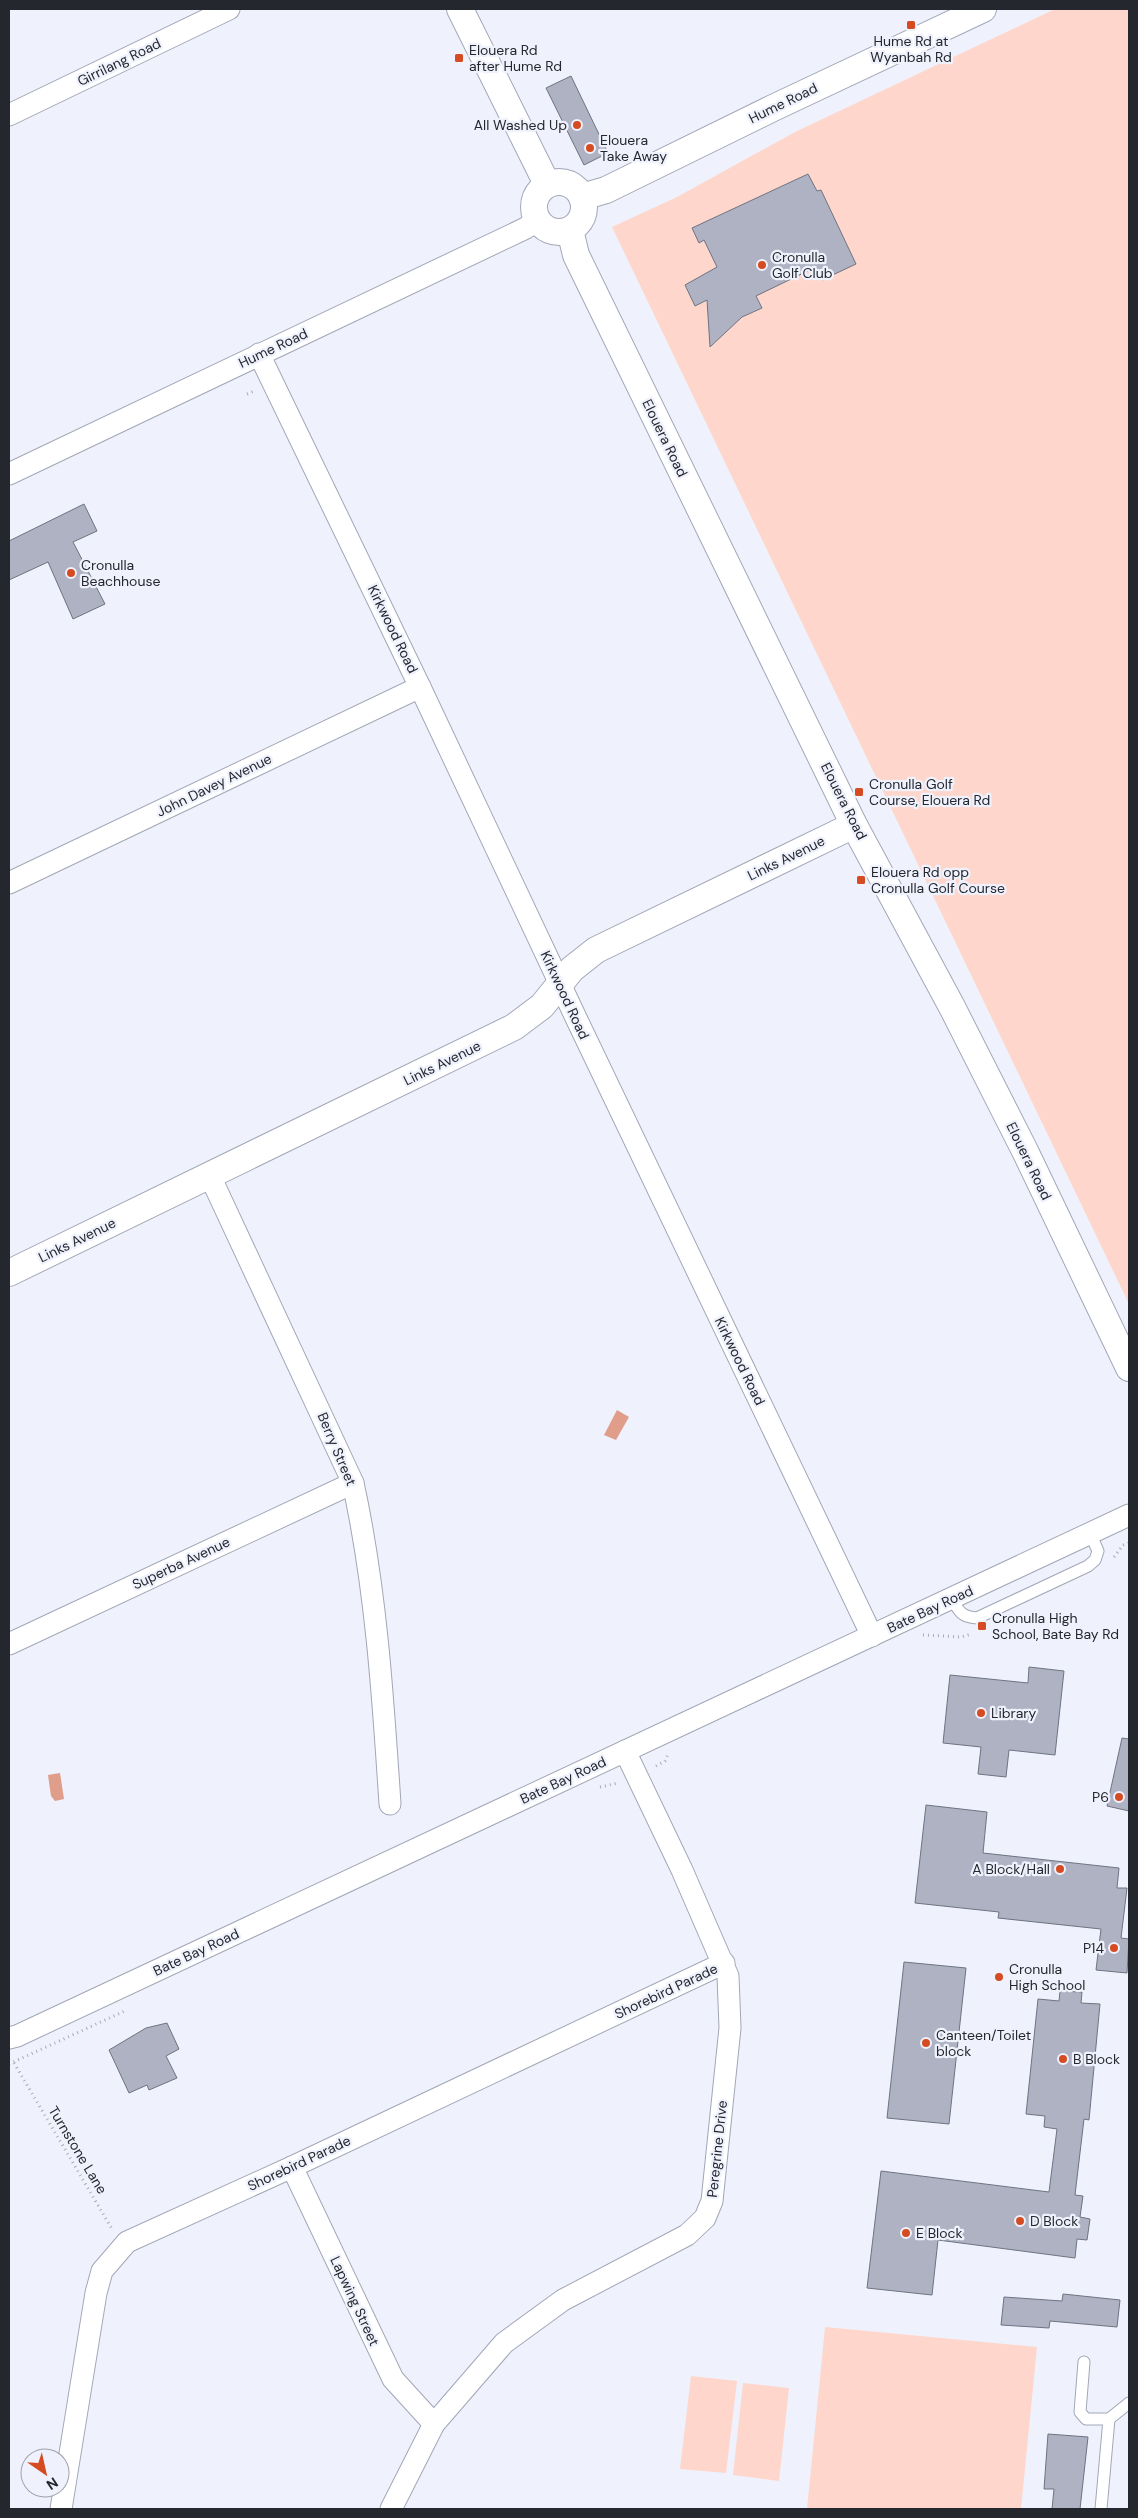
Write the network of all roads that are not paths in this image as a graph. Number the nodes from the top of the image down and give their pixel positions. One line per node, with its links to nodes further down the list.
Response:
1 (229, 9): 4 (street, Girrilang Road)
2 (460, 9): 5 (street)
3 (983, 9): 6 (street, Hume Road)
4 (9, 115)
5 (547, 184): 6 (street); 7 (street)
6 (582, 197): 8 (street)
7 (537, 220): 8 (street); 9 (street, Hume Road)
8 (570, 230): 12 (street, Elouera Road)
9 (260, 354): 10 (street, Hume Road); 11 (street, Kirkwood Road)
10 (9, 474)
11 (420, 687): 13 (street, John Davey Avenue); 14 (street, Kirkwood Road)
12 (854, 825): 14 (street, Links Avenue); 17 (street, Elouera Road)
13 (9, 883)
14 (560, 984): 15 (street, Links Avenue); 22 (street, Kirkwood Road)
15 (210, 1176): 16 (street, Links Avenue); 18 (street, Berry Street)
16 (9, 1273)
17 (1129, 1368)
18 (353, 1483): 23 (street, Superba Avenue); 25 (street, Berry Street)
19 (1125, 1519): 20 (street, Bate Bay Road)
20 (1090, 1533): 21 (street, Bate Bay Road); 21 (lane)
21 (952, 1598): 22 (street, Bate Bay Road)
22 (872, 1636): 24 (street, Bate Bay Road)
23 (9, 1644)
24 (625, 1751): 26 (street, Peregrine Drive); 27 (street, Bate Bay Road)
25 (390, 1804)
26 (724, 1963): 28 (street, Shorebird Parade); 32 (street, Peregrine Drive)
27 (9, 2038)
28 (292, 2167): 32 (street, Lapwing Street); 33 (street, Shorebird Parade)
29 (1084, 2362): 31 (lane)
30 (1129, 2402): 31 (lane)
31 (1109, 2419): 35 (lane)
32 (434, 2424): 34 (street, Peregrine Drive)
33 (61, 2509)
34 (391, 2509)
35 (1101, 2509)

